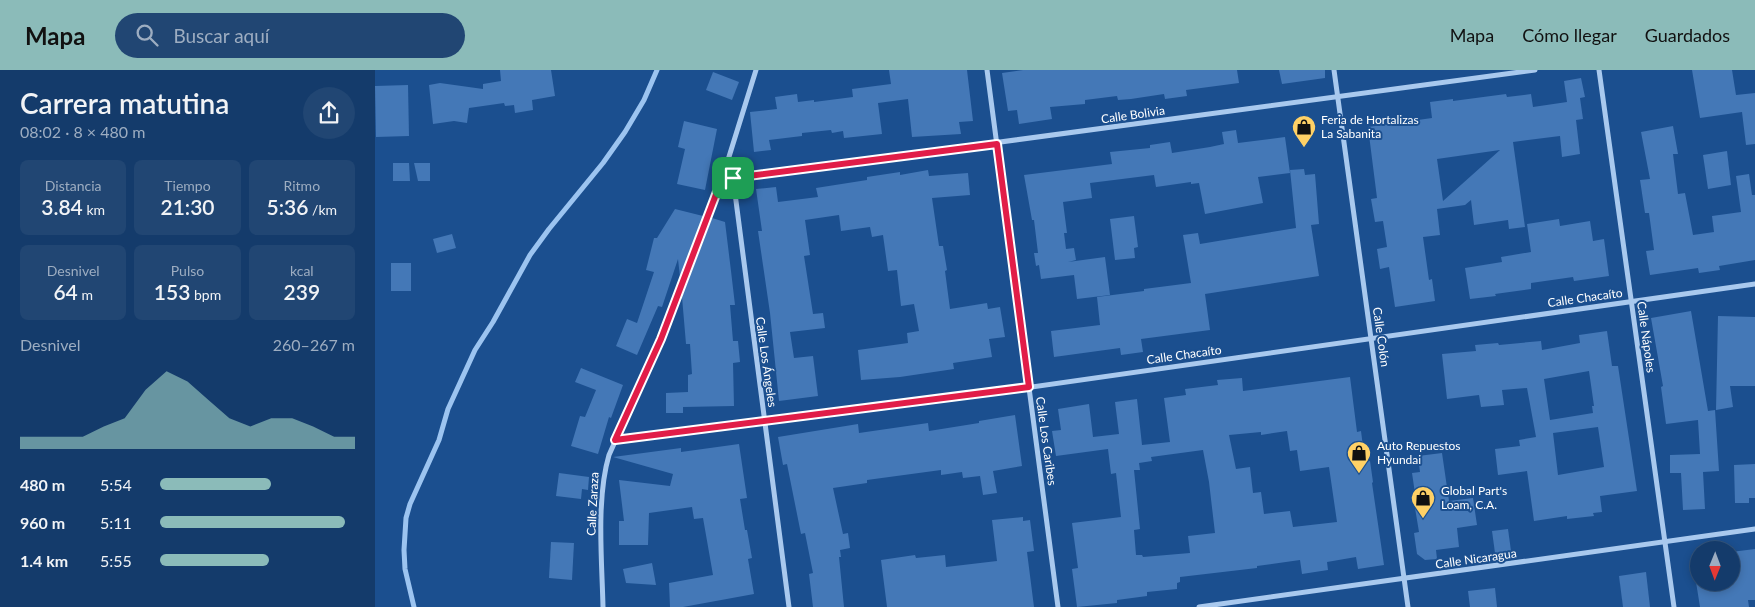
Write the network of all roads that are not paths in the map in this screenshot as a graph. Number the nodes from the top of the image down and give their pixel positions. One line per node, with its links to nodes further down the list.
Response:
1 (756, 70): 8 (street, Calle Zaraza)
2 (987, 70): 7 (street, Calle Los Caribes)
3 (1334, 70): 6 (street, Calle Colón)
4 (1535, 70): 6 (street, Calle Bolivia)
5 (1599, 70): 11 (street, Calle Nápoles)
6 (1337, 97): 7 (street, Calle Bolivia); 12 (street, Calle Colón)
7 (997, 144): 9 (street, Calle Bolivia); 13 (street, Calle Los Caribes)
8 (723, 176): 9 (street, Calle Bolivia); 15 (street, Calle Zaraza)
9 (733, 178): 14 (street, Calle Los Ángeles)
10 (1755, 284): 11 (street, Calle Chacaíto)
11 (1631, 301): 12 (street, Calle Chacaíto); 17 (street, Calle Nápoles)
12 (1371, 338): 13 (street, Calle Chacaíto); 18 (street, Calle Colón)
13 (1029, 387): 14 (street, Calle Chacaíto); 21 (street, Calle Los Caribes)
14 (764, 422): 15 (street, Calle Chacaíto); 20 (street, Calle Los Ángeles)
15 (615, 440): 19 (street, Calle Zaraza)
16 (1755, 529): 17 (street, Calle Nicaragua)
17 (1665, 542): 18 (street, Calle Nicaragua); 24 (street, Calle Nápoles)
18 (1404, 579): 22 (street, Calle Nicaragua); 23 (street, Calle Colón)
19 (603, 607)
20 (789, 607)
21 (1058, 607)
22 (1199, 607)
23 (1408, 607)
24 (1674, 607)

